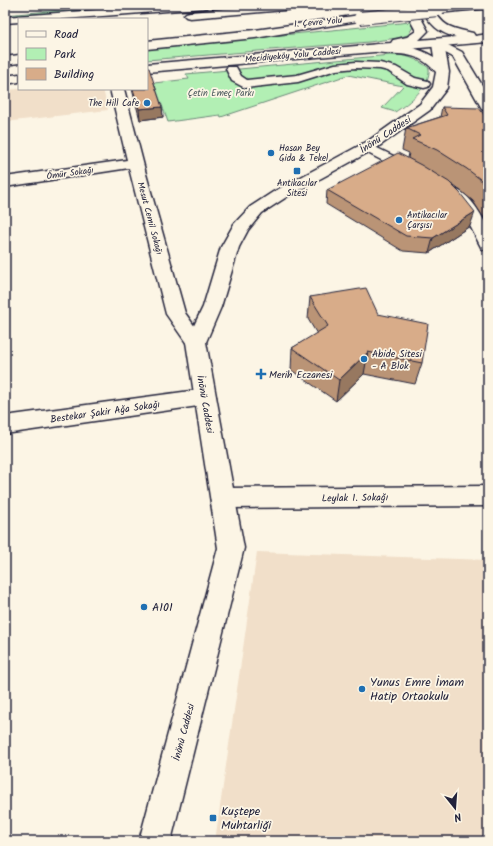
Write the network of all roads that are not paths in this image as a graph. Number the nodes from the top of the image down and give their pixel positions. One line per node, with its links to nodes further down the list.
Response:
1 (79, 5): 7 (main road)
2 (206, 5): 8 (main road)
3 (308, 5): 11 (main road, 1. Çevre Yolu)
4 (408, 5): 21 (main road)
5 (424, 5): 14 (main road)
6 (488, 5): 9 (main road, 1. Çevre Yolu, bridge)
7 (5, 12)
8 (32, 18)
9 (360, 18): 16 (main road, 1. Çevre Yolu); 19 (main road)
10 (18, 19): 12 (main road)
11 (148, 19)
12 (5, 20)
13 (18, 27): 15 (main road)
14 (440, 27): 17 (main road); 18 (main road, İnönü Caddesi)
15 (5, 28)
16 (148, 37)
17 (488, 38): 18 (main road, Mecidiyeköy Yolu Caddesi)
18 (438, 44): 21 (main road, Mecidiyeköy Yolu Caddesi); 27 (main road, İnönü Caddesi); 32 (main road)
19 (148, 45)
20 (18, 48): 22 (main road)
21 (376, 48): 25 (main road, Mecidiyeköy Yolu Caddesi); 27 (main road)
22 (5, 50)
23 (18, 59): 24 (main road)
24 (5, 61)
25 (148, 68)
26 (232, 69): 30 (street)
27 (443, 72): 33 (main road, İnönü Caddesi)
28 (18, 78): 29 (main road)
29 (5, 80)
30 (424, 84)
31 (117, 90): 34 (main road, Mesut Cemil Sokağı)
32 (488, 107)
33 (367, 147): 36 (main road); 37 (main road, İnönü Caddesi)
34 (135, 163): 35 (main road, Ömür Sokağı); 37 (main road, Mesut Cemil Sokağı)
35 (5, 182)
36 (488, 245)
37 (196, 342): 38 (main road, İnönü Caddesi)
38 (205, 397): 39 (main road, Bestekar Şakir Ağa Sokağı); 41 (main road, İnönü Caddesi)
39 (5, 425)
40 (488, 496): 41 (main road, Leylak 1. Sokağı)
41 (223, 498): 42 (main road, İnönü Caddesi)
42 (155, 841)

